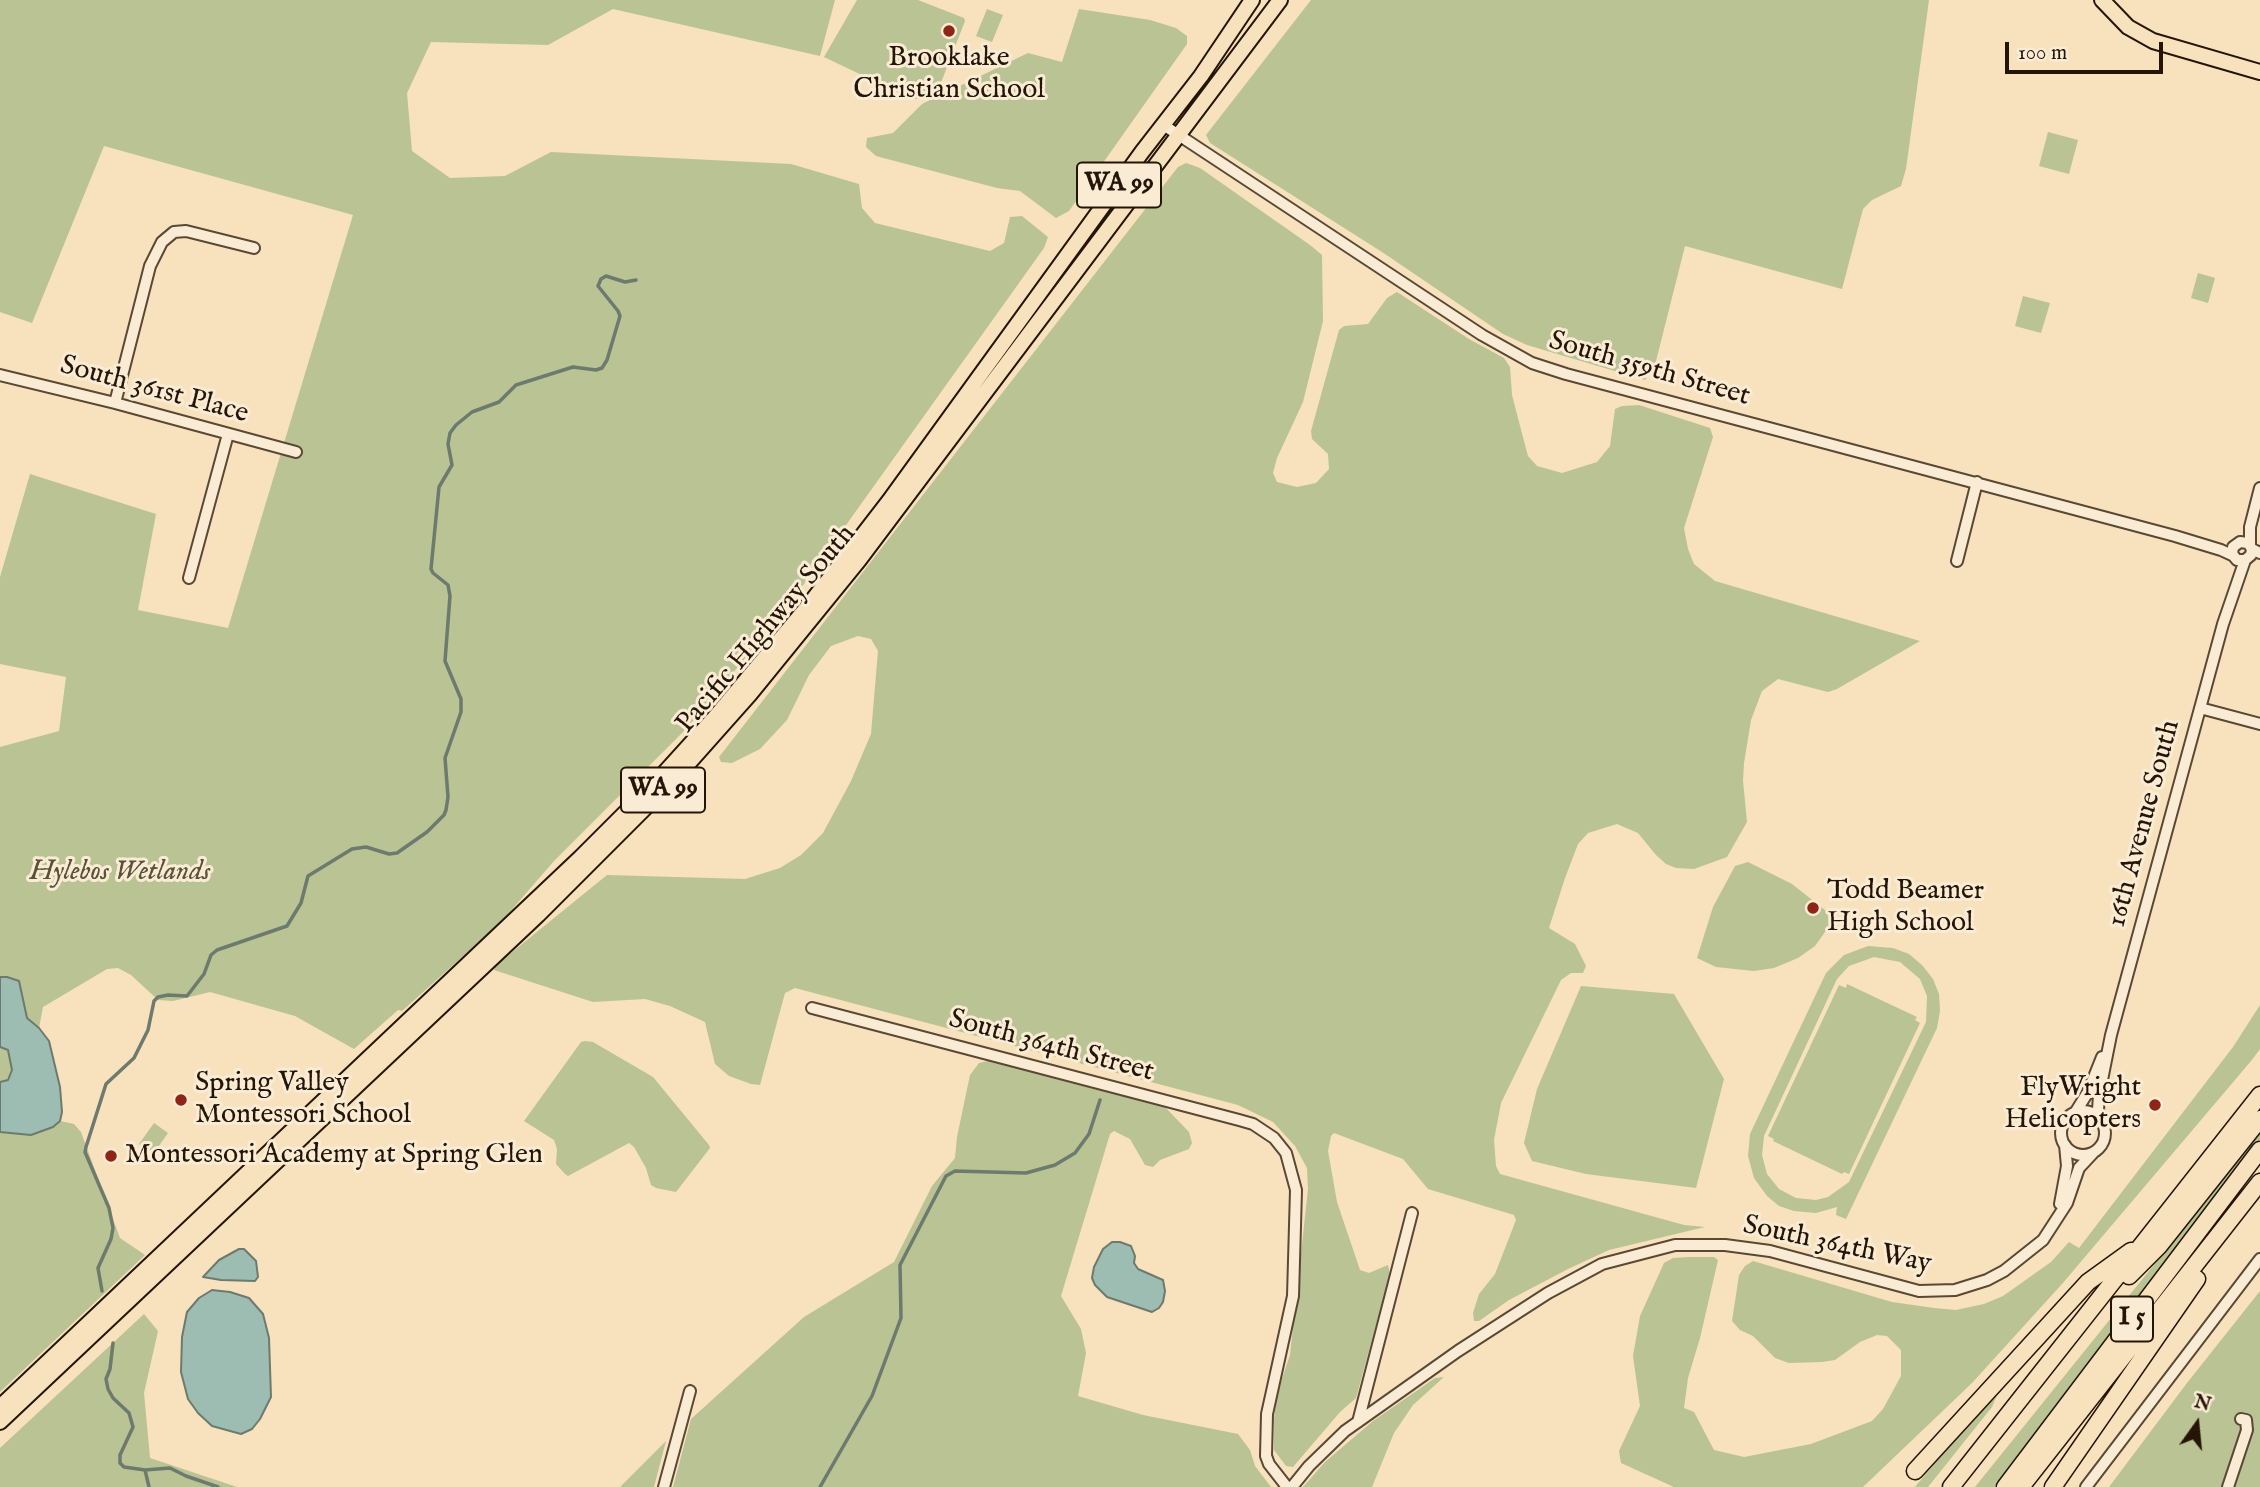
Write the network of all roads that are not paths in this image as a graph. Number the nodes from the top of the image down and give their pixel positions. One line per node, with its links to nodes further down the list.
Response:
1 (1252, 0): 5 (main road, Pacific Highway South / WA 99)
2 (1280, 0): 6 (main road, Pacific Highway South / WA 99)
3 (2102, 0): 4 (main road)
4 (2260, 72)
5 (1165, 126): 6 (street, South 359th Street); 35 (main road, Pacific Highway South / WA 99)
6 (1178, 135): 12 (street, South 359th Street); 37 (main road, Pacific Highway South / WA 99)
7 (254, 248): 9 (street)
8 (1, 378): 9 (street, South 361st Place)
9 (115, 403): 10 (street, South 361st Place)
10 (228, 434): 11 (street, South 361st Place); 16 (street)
11 (296, 452)
12 (1977, 482): 14 (street, South 359th Street); 15 (street)
13 (2260, 488): 14 (street, 16th Avenue South)
14 (2246, 552): 17 (street, 16th Avenue South)
15 (1957, 561)
16 (189, 578)
17 (2200, 708): 18 (street); 20 (street, 16th Avenue South)
18 (2260, 724)
19 (812, 1008): 41 (street, South 364th Street)
20 (2111, 1035): 22 (street, 16th Avenue South); 24 (street, 16th Avenue South)
21 (2260, 1095): 31 (highway, I 5)
22 (2075, 1113): 24 (street); 25 (street)
23 (2260, 1119): 33 (highway, I 5)
24 (2101, 1120): 27 (street)
25 (2064, 1145): 27 (street); 30 (street, South 364th Way)
26 (2260, 1150): 43 (highway, I 5)
27 (2093, 1153): 30 (street, South 364th Way)
28 (2260, 1185): 44 (highway, I 5); 45 (highway)
29 (1412, 1213): 38 (street)
30 (2054, 1223): 38 (street, South 364th Way)
31 (2145, 1242): 33 (highway, I 5); 39 (highway)
32 (2260, 1259): 46 (street)
33 (2075, 1333): 42 (highway, I 5)
34 (690, 1391): 40 (street)
35 (0, 1406)
36 (2241, 1419): 47 (street)
37 (0, 1422)
38 (1359, 1422): 41 (street, South 364th Way)
39 (1915, 1471)
40 (664, 1487)
41 (1289, 1487)
42 (1951, 1487)
43 (2005, 1487)
44 (2021, 1487)
45 (2053, 1487)
46 (2086, 1487)
47 (2228, 1487)

